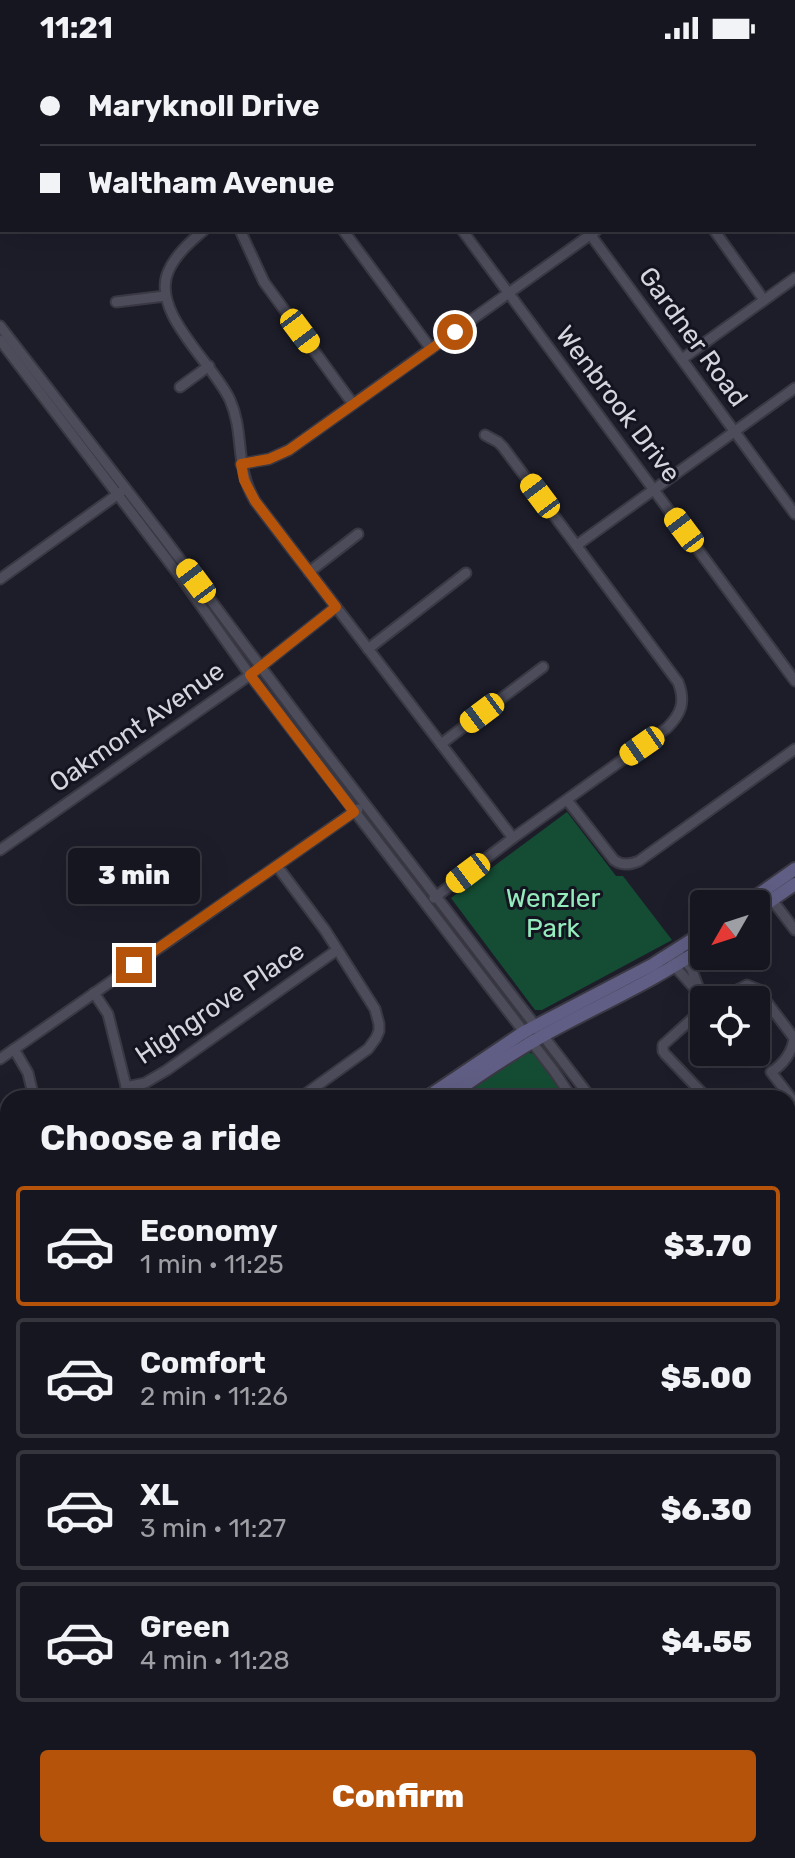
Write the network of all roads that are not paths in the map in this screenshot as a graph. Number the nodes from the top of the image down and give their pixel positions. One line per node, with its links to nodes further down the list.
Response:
1 (202, 232): 10 (street)
2 (241, 232): 20 (street)
3 (344, 232): 15 (street)
4 (463, 232): 9 (street, Wenbrook Drive)
5 (591, 232): 9 (street)
6 (593, 232): 16 (street, Gardner Road)
7 (715, 232): 11 (street)
8 (795, 278): 11 (street)
9 (509, 294): 15 (street); 24 (street, Wenbrook Drive)
10 (165, 296): 12 (street); 17 (street)
11 (764, 300): 16 (street)
12 (116, 302)
13 (0, 326): 25 (street)
14 (0, 340): 25 (street)
15 (431, 349): 20 (street)
16 (682, 359): 21 (street, Gardner Road)
17 (209, 366): 18 (street); 23 (street)
18 (180, 387)
19 (795, 388): 21 (street)
20 (353, 404): 23 (street)
21 (735, 431): 24 (street); 26 (street, Gardner Road)
22 (485, 435): 28 (street)
23 (241, 464): 29 (street)
24 (654, 490): 28 (street); 37 (street, Wenbrook Drive)
25 (122, 491): 31 (street); 34 (street); 36 (street)
26 (793, 507)
27 (358, 534): 29 (street)
28 (577, 545): 40 (street)
29 (309, 572): 32 (street)
30 (466, 573): 33 (street)
31 (0, 579)
32 (336, 607): 33 (street); 34 (street, Oakmont Avenue)
33 (368, 649): 38 (street)
34 (260, 667): 36 (street, Oakmont Avenue); 41 (street)
35 (543, 667): 38 (street)
36 (250, 675): 42 (street); 44 (street, Oakmont Avenue)
37 (795, 681)
38 (441, 744): 43 (street)
39 (795, 749): 40 (street)
40 (567, 800): 43 (street)
41 (365, 804): 42 (street); 50 (street)
42 (354, 812): 45 (street); 52 (street)
43 (513, 838): 50 (street)
44 (0, 850)
45 (277, 866): 55 (street); 59 (street)
46 (795, 869): 48 (street)
47 (795, 884): 49 (street)
48 (770, 893)
49 (770, 894)
50 (436, 897): 52 (street); 62 (street)
51 (770, 898): 53 (street)
52 (425, 905): 62 (street)
53 (795, 930)
54 (690, 945): 57 (street)
55 (337, 950): 65 (street, Highgrove Place); 68 (street)
56 (690, 953): 57 (street)
57 (677, 958): 58 (street); 62 (street)
58 (691, 986)
59 (94, 993): 63 (street); 65 (street)
60 (770, 1007): 74 (street)
61 (690, 1021): 73 (street)
62 (533, 1034): 69 (street); 70 (street); 71 (street); 72 (street)
63 (14, 1049): 64 (street); 66 (street)
64 (0, 1059)
65 (126, 1087): 67 (street)
66 (32, 1090)
67 (127, 1090)
68 (311, 1090)
69 (439, 1090)
70 (458, 1090)
71 (567, 1090)
72 (584, 1090)
73 (699, 1090)
74 (785, 1090)

